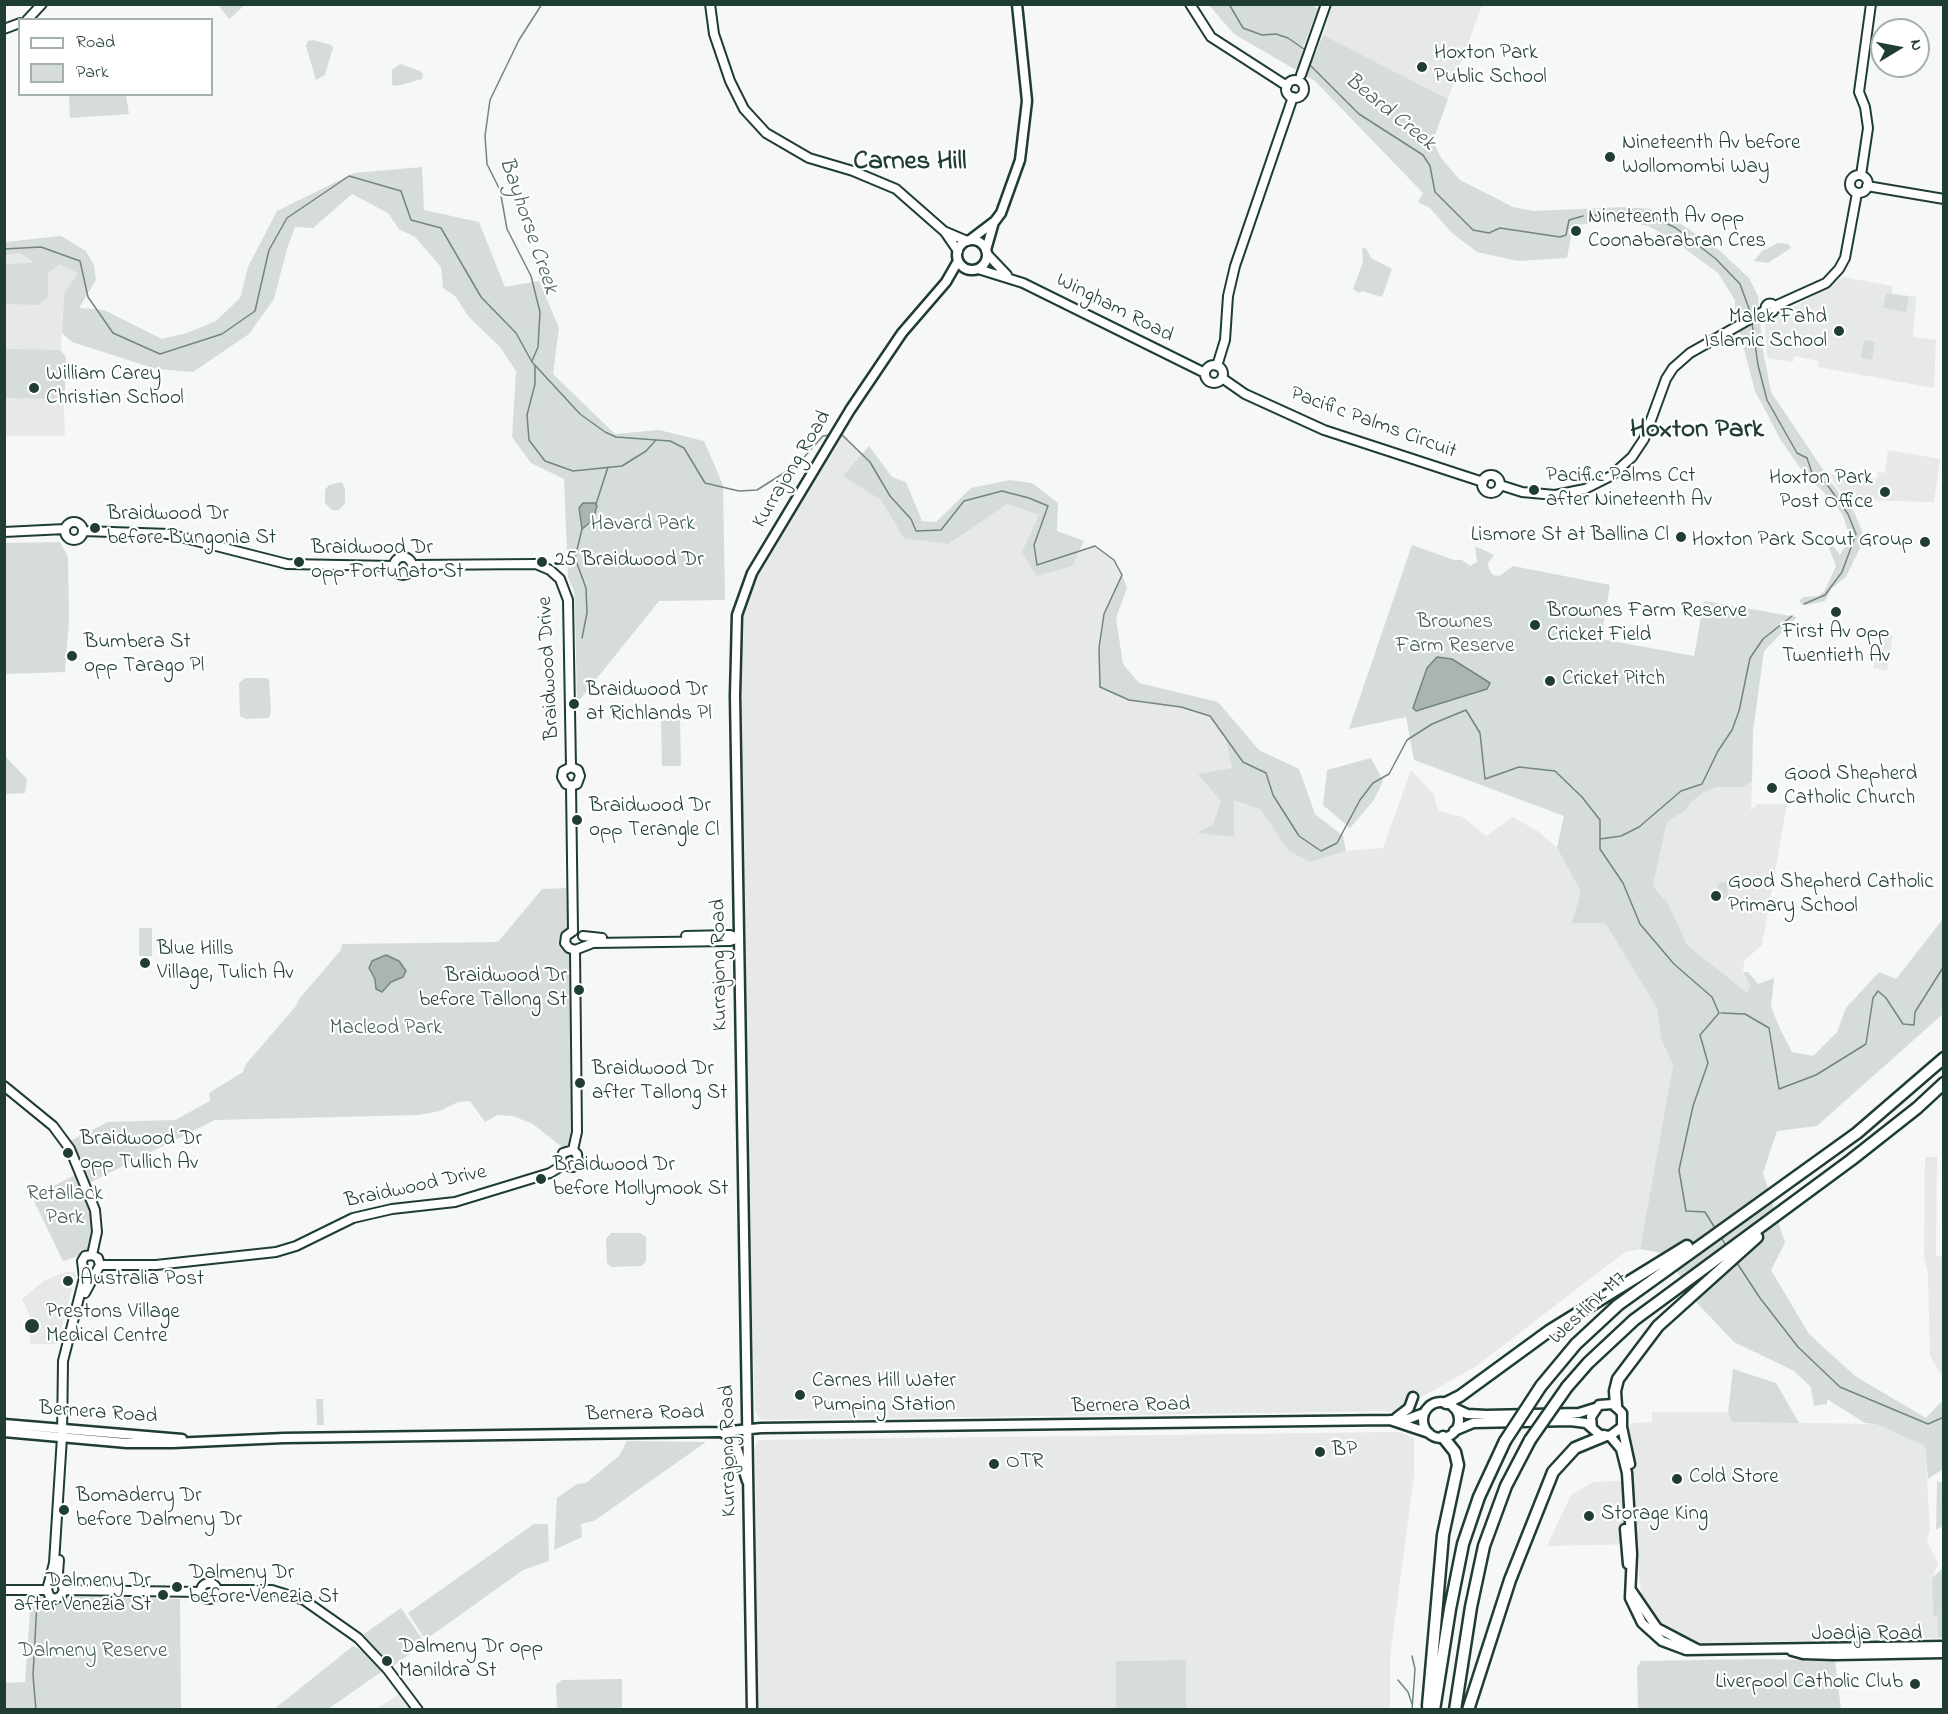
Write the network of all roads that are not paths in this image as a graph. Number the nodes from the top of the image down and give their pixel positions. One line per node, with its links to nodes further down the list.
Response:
1 (42, 4): 7 (street)
2 (710, 4): 16 (street)
3 (1017, 4): 15 (main road)
4 (1190, 4): 9 (street)
5 (1326, 4): 8 (street)
6 (1871, 4): 11 (street)
7 (29, 18)
8 (1301, 75)
9 (1287, 86): 10 (street); 10 (street)
10 (1293, 97): 24 (street)
11 (1861, 175): 12 (street); 13 (street)
12 (1867, 186): 13 (street); 14 (street)
13 (1857, 193): 28 (street)
14 (1944, 199)
15 (995, 221): 17 (main road); 19 (main road)
16 (945, 232): 17 (street); 18 (street)
17 (969, 241): 18 (main road); 19 (main road)
18 (958, 251): 20 (main road)
19 (987, 252): 21 (main road); 22 (street, Wingham Road)
20 (958, 261): 21 (main road); 23 (main road)
21 (973, 269): 22 (street, Wingham Road); 23 (main road)
22 (1008, 276): 25 (street, Wingham Road)
23 (946, 282): 38 (main road, Kurrajong Road)
24 (1217, 366): 25 (street); 26 (street)
25 (1205, 373): 26 (street)
26 (1222, 378): 27 (street, Pacific Palms Circuit)
27 (1483, 482): 28 (street); 28 (street)
28 (1500, 485)
29 (65, 530): 30 (street); 30 (street); 31 (street)
30 (83, 531): 33 (street)
31 (4, 532)
32 (412, 565): 33 (street); 33 (street); 34 (street, Braidwood Drive)
33 (394, 566)
34 (571, 767): 35 (street); 35 (street)
35 (571, 786): 36 (street)
36 (573, 931): 37 (street); 39 (street)
37 (583, 936): 38 (street); 39 (street)
38 (739, 938): 39 (street); 60 (main road, Kurrajong Road)
39 (578, 948): 43 (street)
40 (1944, 1058): 50 (highway, Westlink M7)
41 (1944, 1083): 45 (highway, Westlink M7)
42 (4, 1086): 46 (street)
43 (573, 1150): 44 (street); 44 (street)
44 (563, 1165): 47 (street, Braidwood Drive)
45 (1805, 1195): 53 (highway); 82 (highway, Westlink M7, bridge)
46 (92, 1255): 47 (street); 48 (street)
47 (100, 1264): 49 (street)
48 (83, 1268): 49 (street); 64 (street)
49 (94, 1272): 64 (street)
50 (1647, 1276): 52 (highway); 81 (highway, Westlink M7, bridge)
51 (1413, 1397): 56 (main road)
52 (1450, 1405): 54 (main road); 55 (main road); 61 (main road)
53 (1617, 1406): 54 (main road); 58 (main road)
54 (1596, 1407): 59 (main road)
55 (1424, 1413): 56 (main road, Bernera Road); 65 (main road)
56 (1393, 1419): 60 (main road, Bernera Road); 65 (main road, Bernera Road)
57 (4, 1424): 64 (main road, Bernera Road)
58 (1622, 1427): 66 (main road); 68 (main road)
59 (1592, 1428): 61 (main road); 66 (main road)
60 (748, 1429): 63 (main road, Bernera Road); 69 (main road, Kurrajong Road)
61 (1454, 1431): 67 (main road)
62 (4, 1432): 64 (main road, Bernera Road)
63 (720, 1432): 64 (main road, Bernera Road); 69 (main road)
64 (64, 1433): 70 (street); 71 (street)
65 (1429, 1433): 67 (main road)
66 (1607, 1436): 68 (main road); 83 (highway)
67 (1443, 1437): 80 (highway)
68 (1627, 1473): 76 (main road, Joadja Road)
69 (749, 1485): 79 (main road, Kurrajong Road)
70 (48, 1586): 71 (street); 71 (street); 72 (street)
71 (63, 1587): 74 (street)
72 (4, 1590)
73 (218, 1590): 74 (street); 74 (street); 78 (street)
74 (201, 1592)
75 (1944, 1646): 76 (main road, Joadja Road)
76 (1792, 1650): 77 (main road, Joadja Road)
77 (1944, 1653)
78 (418, 1710)
79 (752, 1710)
80 (1428, 1710)
81 (1434, 1710)
82 (1455, 1710)
83 (1468, 1710)

